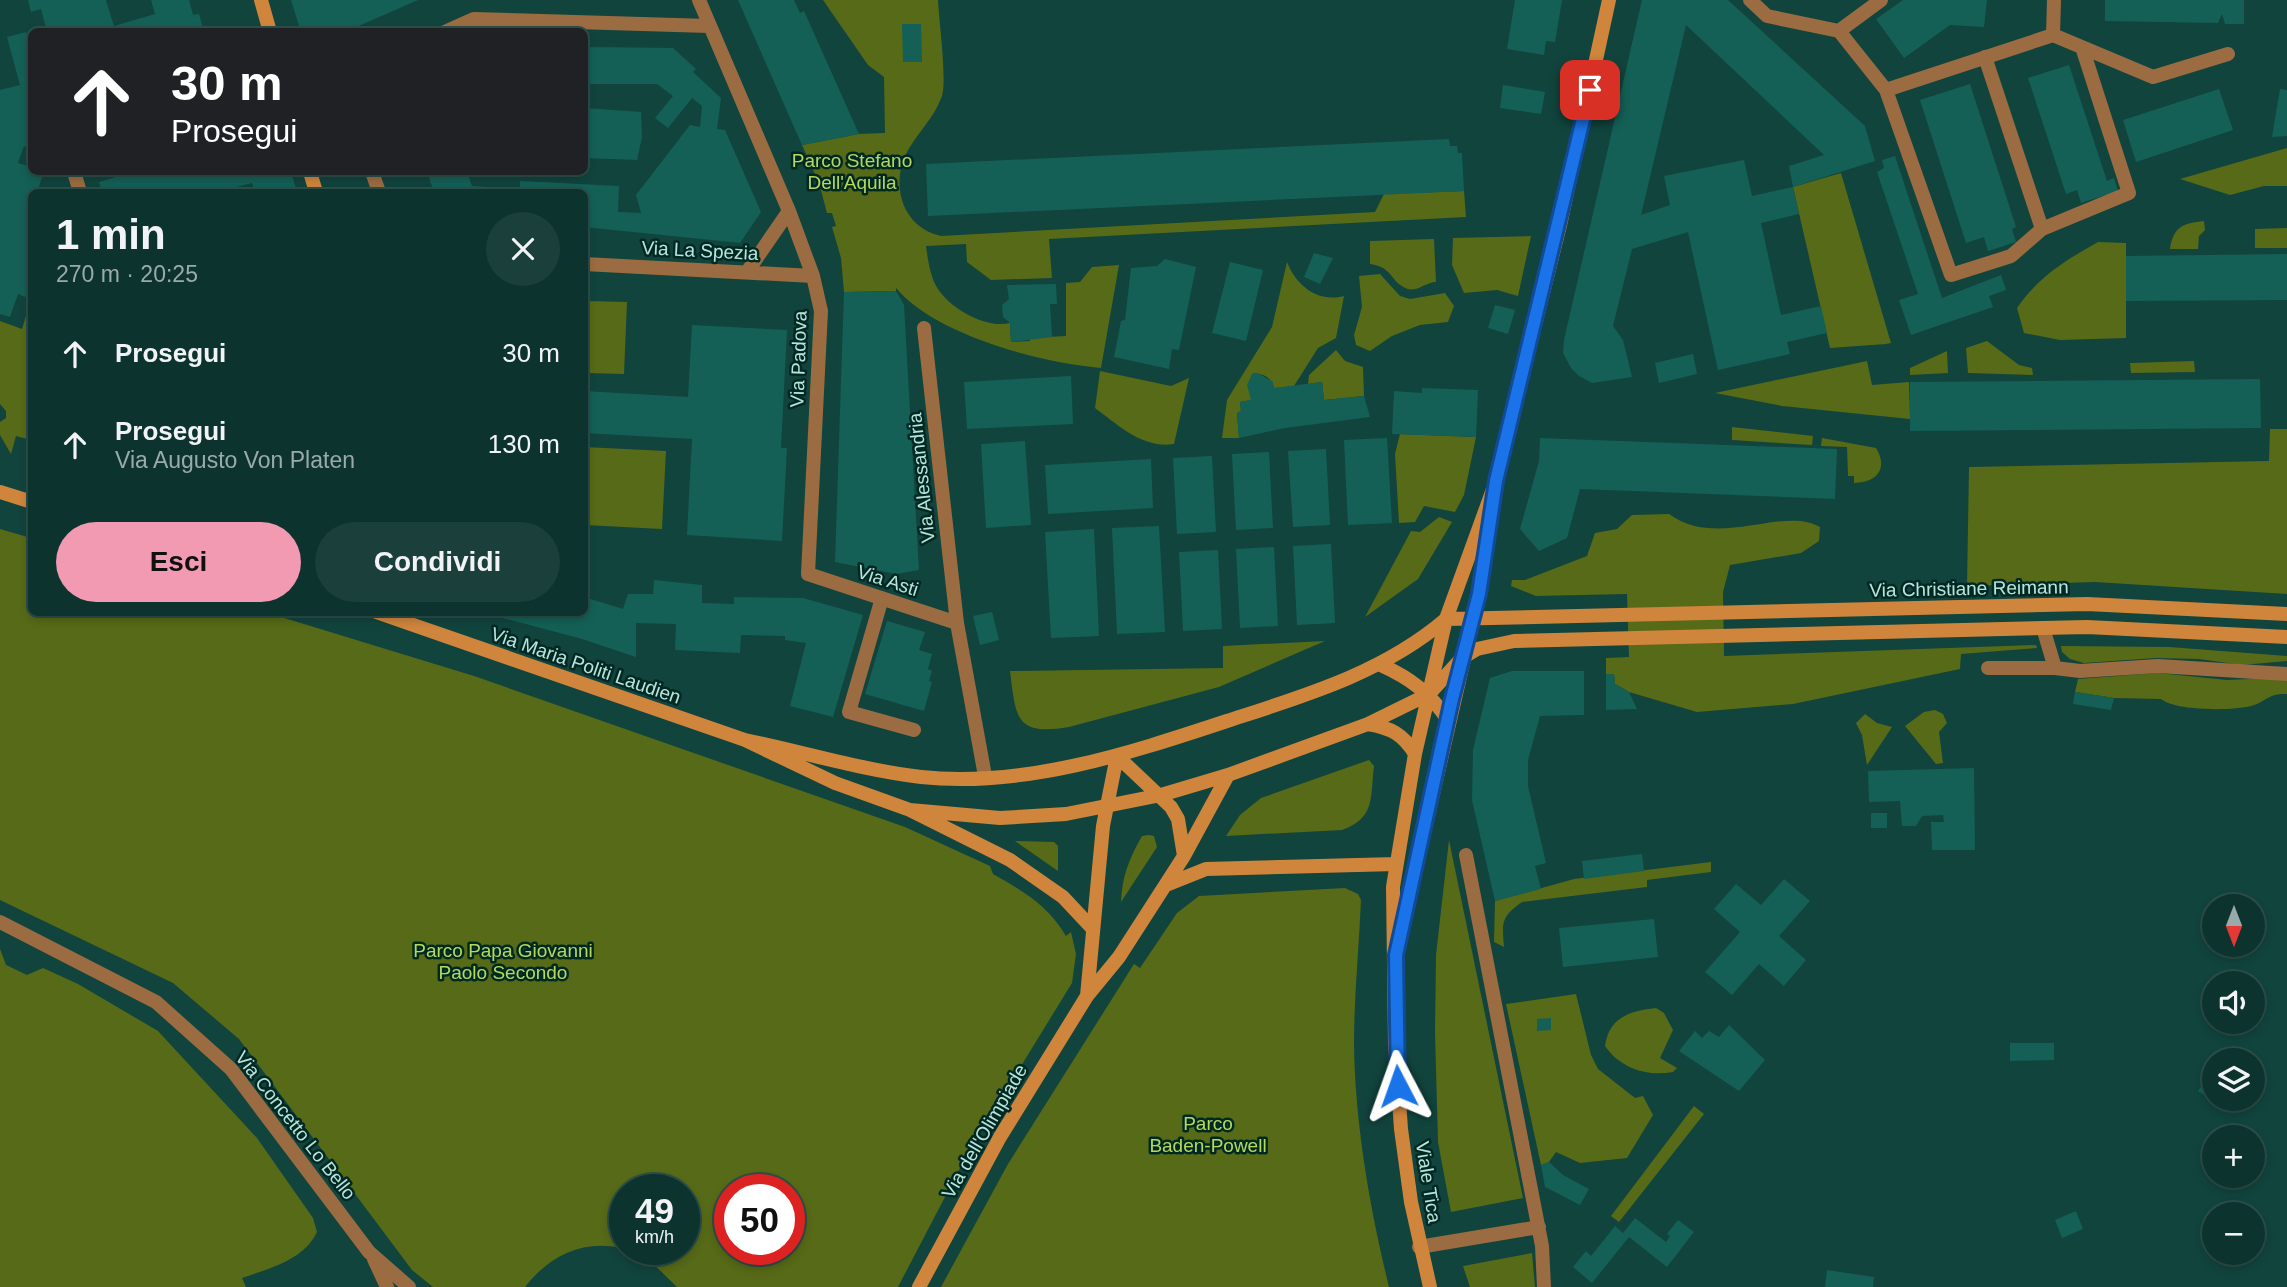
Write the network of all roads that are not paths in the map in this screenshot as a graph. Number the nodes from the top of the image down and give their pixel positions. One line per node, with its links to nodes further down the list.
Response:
1 (261, 0): 8 (street)
2 (699, 0): 7 (street, Via Padova)
3 (1609, 0): 22 (street)
4 (1750, 0): 10 (street)
5 (1881, 0): 10 (street)
6 (2054, 0): 11 (street)
7 (709, 26): 9 (street); 16 (street, Via Padova)
8 (269, 28)
9 (454, 28)
10 (1839, 31): 15 (street)
11 (2053, 35): 12 (street); 14 (street)
12 (2082, 47): 13 (street); 17 (street)
13 (2228, 54)
14 (1985, 57): 15 (street); 17 (street)
15 (1886, 90): 17 (street)
16 (789, 211): 19 (street); 20 (street, Via Padova)
17 (2042, 229)
18 (588, 264): 19 (street, Via La Spezia)
19 (747, 272): 20 (street, Via La Spezia)
20 (813, 276): 25 (street, Via Padova)
21 (924, 328): 31 (street, Via Alessandria)
22 (1496, 481): 29 (street); 30 (street)
23 (0, 492): 24 (street)
24 (28, 501)
25 (808, 574): 26 (street, Via Asti)
26 (882, 598): 31 (street, Via Asti); 42 (street)
27 (2287, 614): 29 (street, Via Christiane Reimann)
28 (388, 616): 43 (street, Via Maria Politi Laudien)
29 (1473, 618): 30 (street); 34 (street)
30 (1446, 619): 35 (street); 39 (street)
31 (957, 623): 47 (street, Via Alessandria)
32 (2043, 628): 33 (street); 34 (street); 37 (street)
33 (2287, 637)
34 (1462, 658): 39 (street); 40 (street)
35 (1381, 665): 39 (street); 45 (street)
36 (1988, 668): 37 (street)
37 (2055, 668): 38 (street)
38 (2287, 674)
39 (1429, 694): 40 (street); 41 (street); 44 (street)
40 (1448, 720): 57 (street)
41 (1368, 724): 44 (street); 46 (street)
42 (914, 730)
43 (745, 740): 47 (street); 50 (street)
44 (1415, 754): 53 (street)
45 (1117, 756): 47 (street); 48 (street); 49 (street)
46 (1228, 775): 48 (street); 52 (street, Via dell'Olimpiade)
47 (985, 776)
48 (1161, 796): 49 (street); 52 (street)
49 (1106, 808): 50 (street); 56 (street)
50 (910, 810): 56 (street)
51 (1466, 855): 59 (street)
52 (1184, 856): 54 (street, Via dell'Olimpiade)
53 (1396, 864): 54 (street); 57 (street)
54 (1165, 886): 58 (street, Via dell'Olimpiade)
55 (0, 922): 61 (street, Via Concetto Lo Bello)
56 (1092, 928): 58 (street)
57 (1396, 955): 60 (street, Viale Tica)
58 (1087, 996): 64 (street, Via dell'Olimpiade)
59 (1539, 1227): 60 (street); 66 (street)
60 (1419, 1247): 65 (street, Viale Tica)
61 (372, 1255): 62 (street); 63 (street)
62 (387, 1287)
63 (409, 1287)
64 (919, 1287)
65 (1430, 1287)
66 (1544, 1287)

